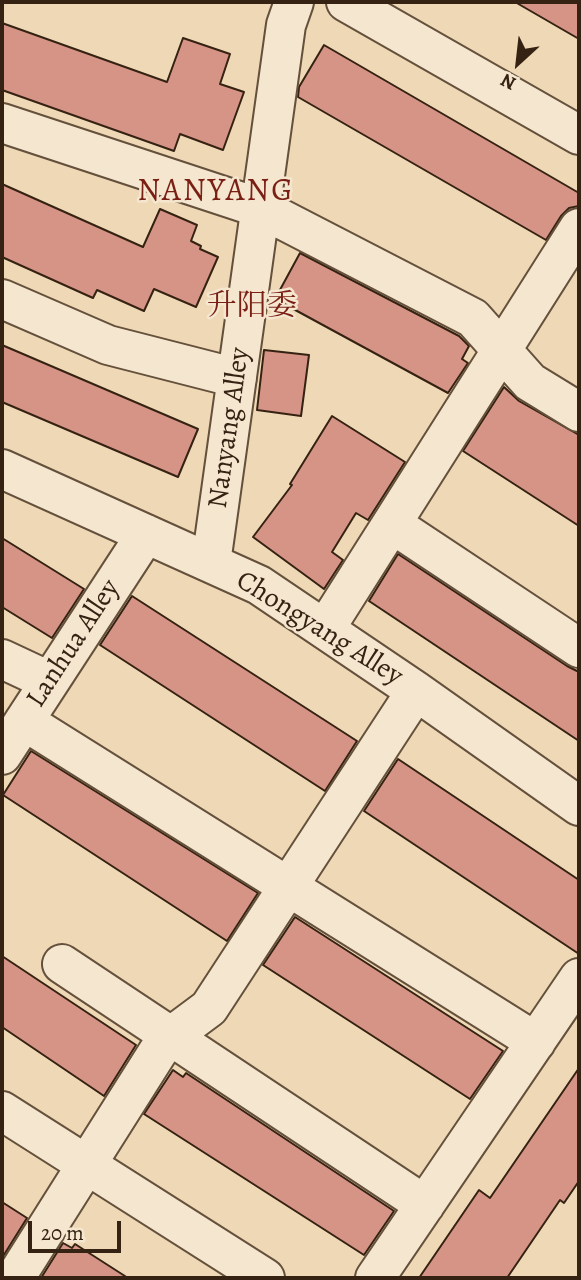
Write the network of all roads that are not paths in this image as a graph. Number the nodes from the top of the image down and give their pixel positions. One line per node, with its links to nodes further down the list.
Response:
1 (293, 2): 5 (street, Nanyang Alley)
2 (346, 2): 4 (street)
3 (2, 123): 5 (street)
4 (579, 135)
5 (260, 208): 8 (street); 9 (street, Nanyang Alley)
6 (579, 228): 8 (street)
7 (2, 299): 9 (street)
8 (503, 350): 10 (street); 12 (street)
9 (237, 378): 14 (street, Nanyang Alley)
10 (579, 412)
11 (2, 469): 13 (street, Chongyang Alley)
12 (392, 524): 15 (street); 16 (street)
13 (146, 534): 14 (street, Chongyang Alley); 18 (street, Lanhua Alley)
14 (211, 563): 15 (street, Chongyang Alley)
15 (325, 629): 19 (street, Chongyang Alley)
16 (579, 648)
17 (2, 659): 18 (street)
18 (49, 681): 20 (street, Lanhua Alley)
19 (416, 691): 22 (street, Chongyang Alley); 23 (street)
20 (24, 721): 21 (street, Lanhua Alley); 23 (street)
21 (2, 755)
22 (579, 806)
23 (288, 886): 26 (street); 27 (street)
24 (62, 964): 26 (street)
25 (579, 978): 27 (street)
26 (170, 1037): 29 (street); 30 (street)
27 (536, 1042): 30 (street)
28 (2, 1111): 29 (street)
29 (86, 1165): 31 (street); 32 (street)
30 (425, 1205): 33 (street)
31 (15, 1278)
32 (265, 1278)
33 (375, 1278)

